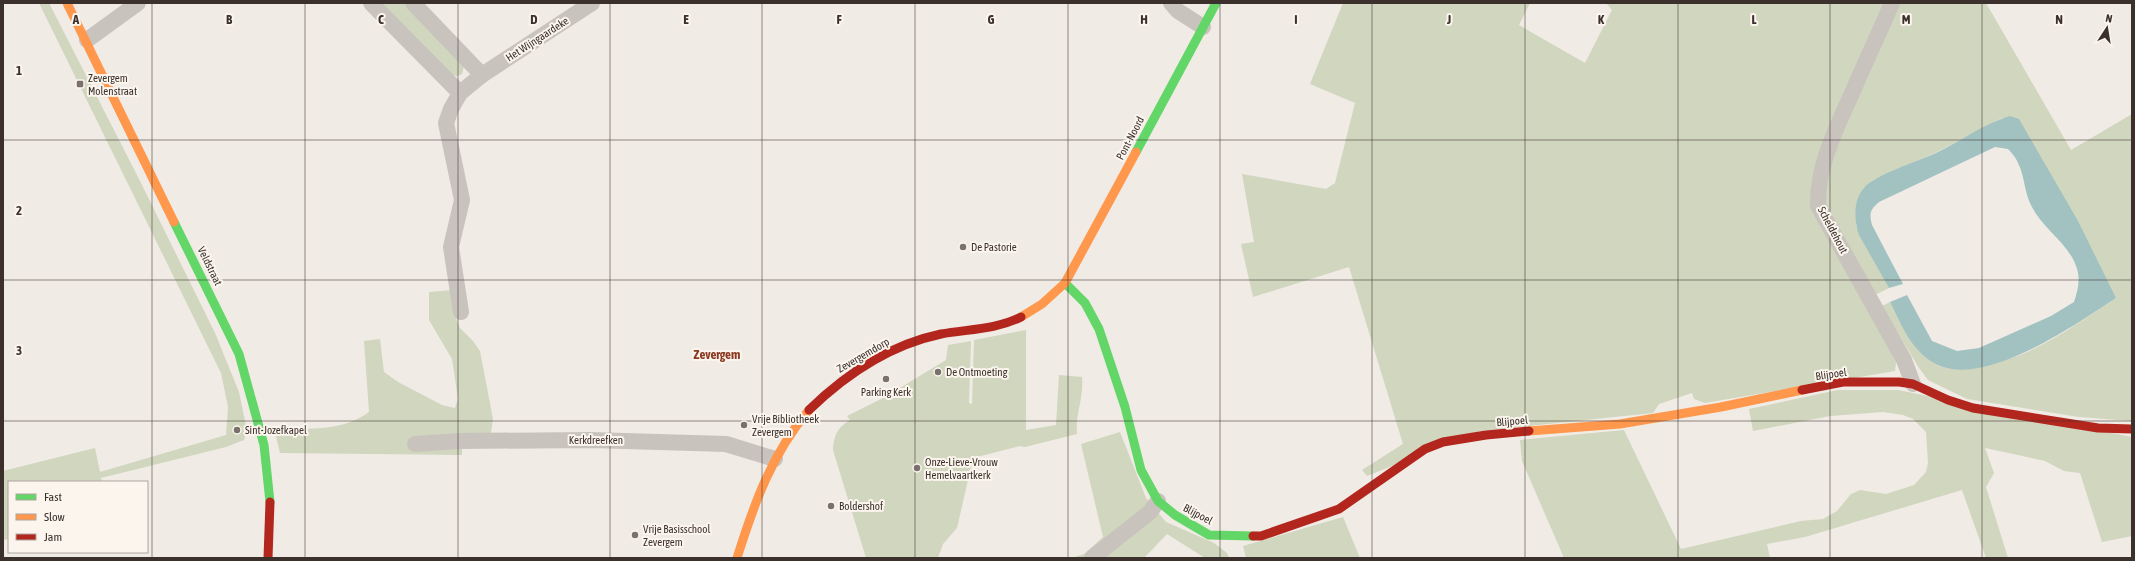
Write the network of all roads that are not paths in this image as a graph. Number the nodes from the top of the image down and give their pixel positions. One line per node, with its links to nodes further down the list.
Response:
1 (67, 3): 10 (street, Veldstraat)
2 (138, 3): 10 (street)
3 (371, 3): 12 (street)
4 (413, 3): 11 (street)
5 (592, 3): 11 (street, Het Wijngaardeke)
6 (1171, 3): 9 (street)
7 (1216, 3): 9 (street, Pont-Noord)
8 (1892, 3): 15 (street, Scheldehout)
9 (1203, 27): 13 (street, Pont-Noord)
10 (87, 40): 20 (street, Veldstraat)
11 (482, 75): 12 (street, Het Wijngaardeke)
12 (460, 93): 14 (street, Het Wijngaardeke)
13 (1066, 283): 18 (street, Zevergemdorp); 19 (street, Blijpoel)
14 (461, 312)
15 (1913, 384): 16 (street, Blijpoel); 19 (street, Blijpoel)
16 (2132, 429)
17 (415, 444): 18 (street, Kerkdreefken)
18 (775, 459): 21 (street, Zevergemdorp)
19 (1158, 501): 22 (street)
20 (268, 558)
21 (737, 558)
22 (1092, 558)

